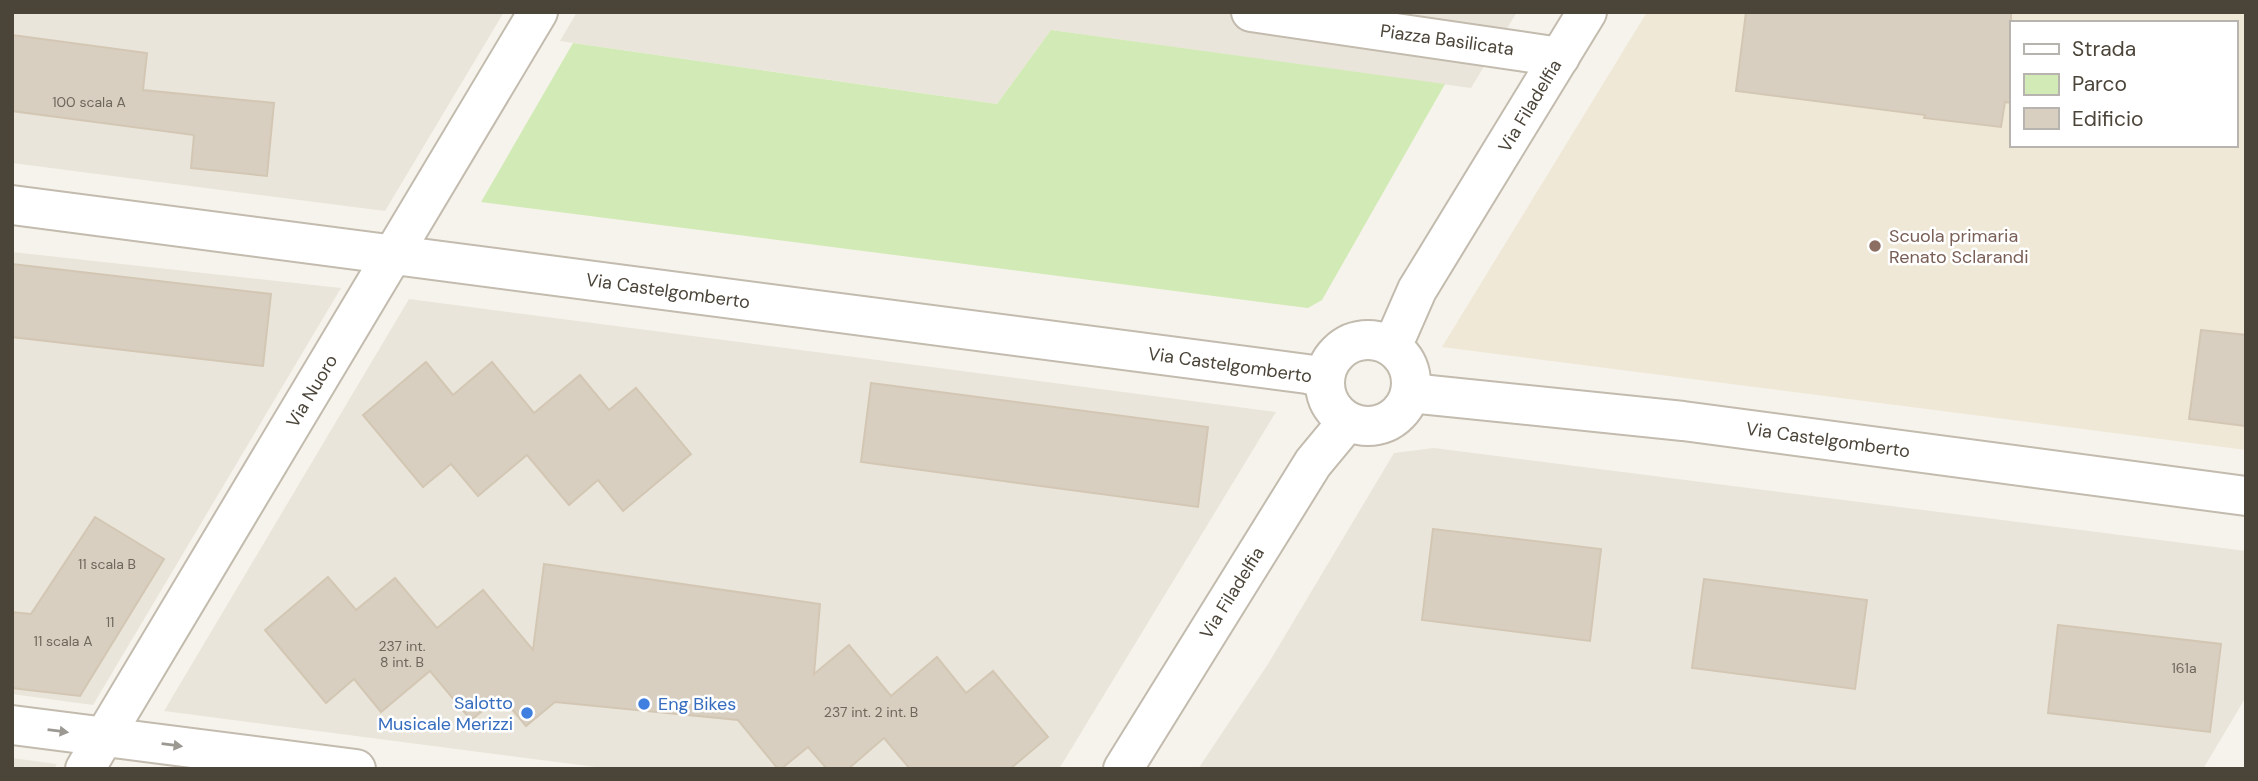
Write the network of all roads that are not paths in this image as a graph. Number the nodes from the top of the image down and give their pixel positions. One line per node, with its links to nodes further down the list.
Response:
1 (538, 12): 6 (street, Via Nuoro)
2 (1251, 12): 4 (street, Piazza Basilicata)
3 (1587, 12): 4 (street, Via Filadelfia)
4 (1560, 57): 7 (street, Via Filadelfia)
5 (12, 205): 6 (street, Via Castelgomberto)
6 (393, 254): 8 (street, Via Castelgomberto); 13 (street, Via Nuoro)
7 (1392, 348): 8 (street); 9 (street)
8 (1324, 378): 10 (street)
9 (1410, 393): 10 (street); 11 (street, Via Castelgomberto)
10 (1348, 422): 15 (street, Via Filadelfia)
11 (2246, 496)
12 (12, 725): 13 (street, one-way to 13)
13 (95, 753): 14 (street, one-way to 14)
14 (356, 769)
15 (1123, 769)

